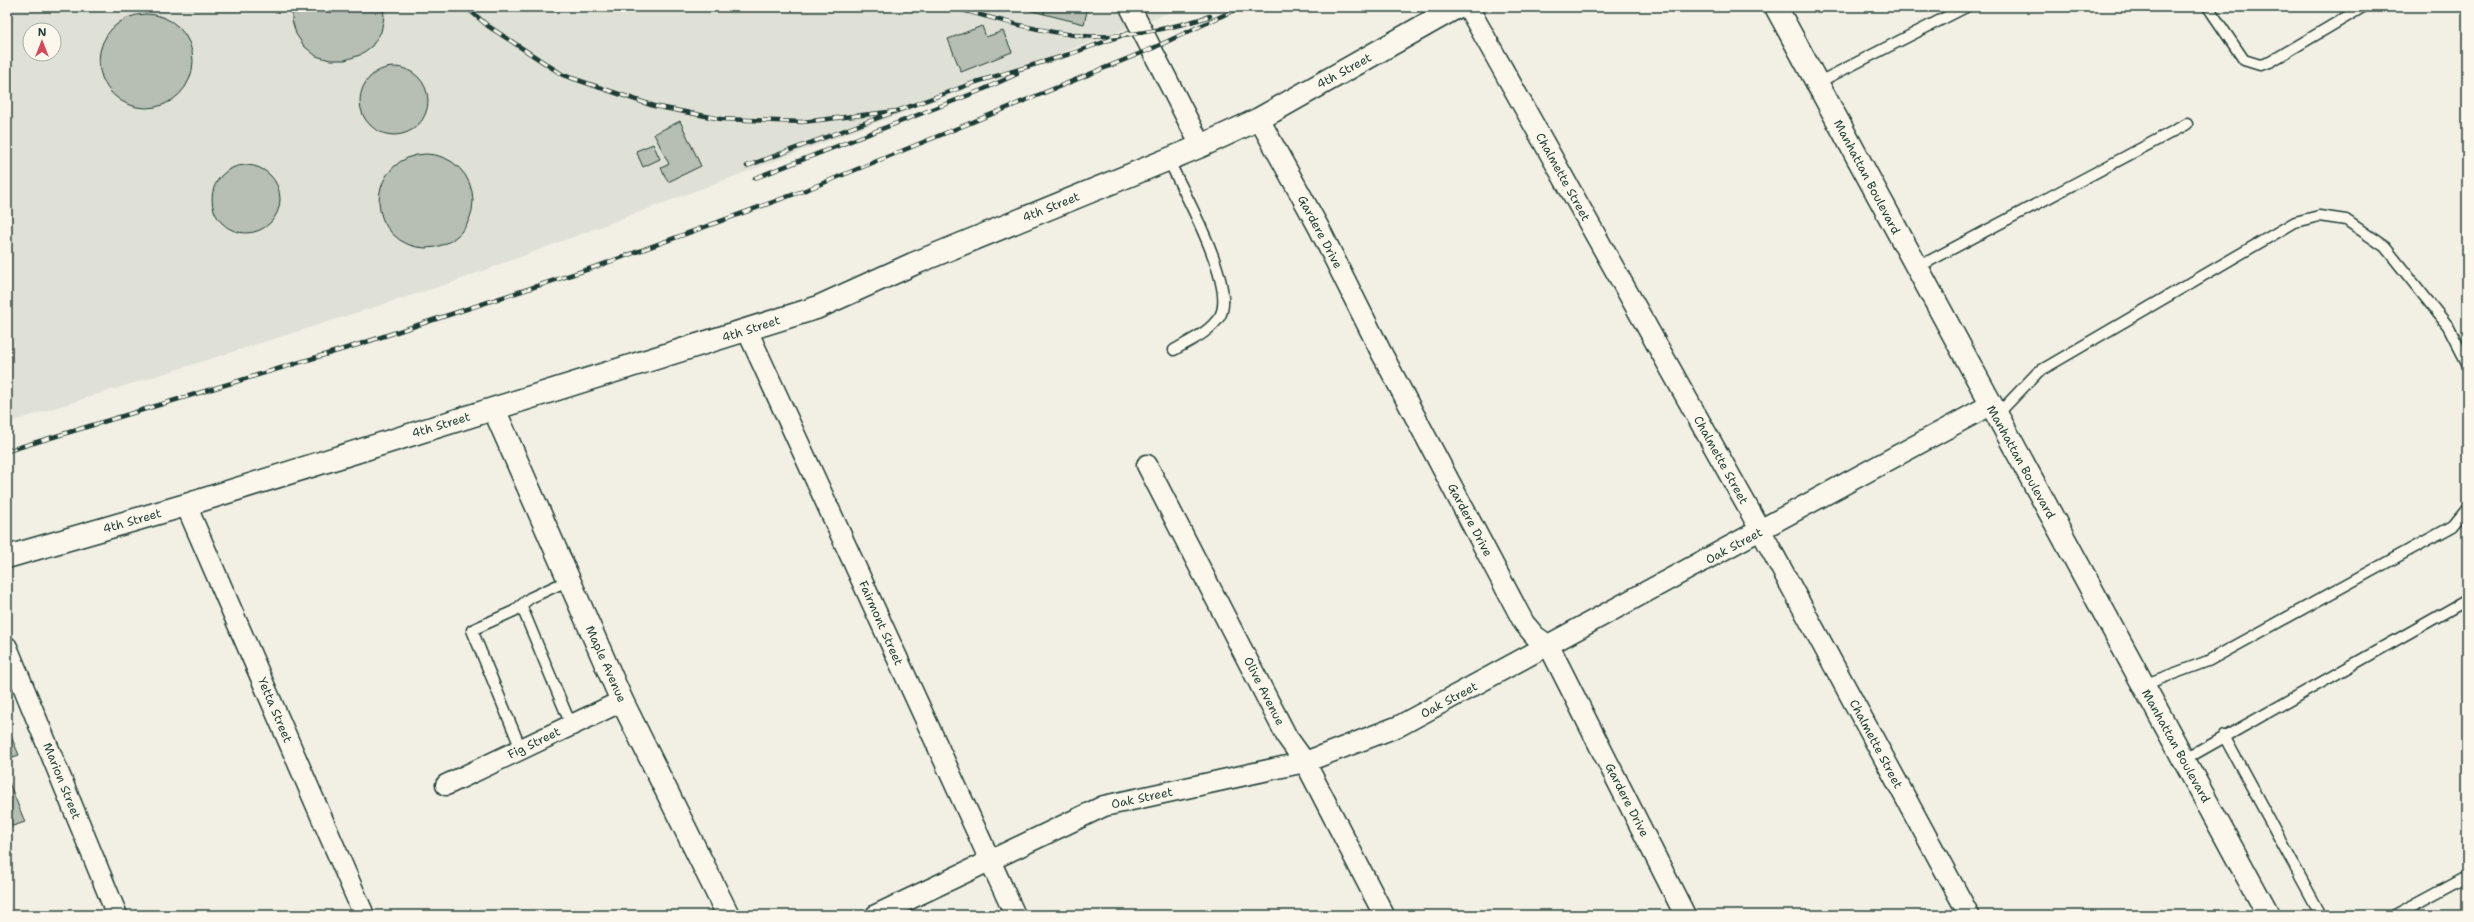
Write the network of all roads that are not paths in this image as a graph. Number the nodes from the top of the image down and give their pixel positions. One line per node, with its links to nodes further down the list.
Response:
1 (1457, 7): 9 (street, 4th Street)
2 (1468, 7): 22 (street, Chalmette Street)
3 (1776, 7): 8 (street, Manhattan Boulevard)
4 (1966, 7): 8 (lane)
5 (2208, 7): 6 (lane)
6 (2363, 7)
7 (1133, 8): 11 (street)
8 (1817, 83): 13 (street, Manhattan Boulevard)
9 (1259, 119): 11 (street, 4th Street); 27 (street, Gardere Drive)
10 (2187, 124): 13 (lane)
11 (1201, 146): 12 (street, 4th Street)
12 (1168, 159): 14 (street, 4th Street); 15 (lane)
13 (1916, 268): 18 (street, Manhattan Boulevard)
14 (747, 330): 17 (street, 4th Street); 37 (street, Fairmont Street)
15 (1174, 350)
16 (2467, 362): 18 (lane)
17 (494, 409): 20 (street, 4th Street); 24 (street, Maple Avenue)
18 (1993, 410): 22 (street, Oak Street); 29 (street, Manhattan Boulevard)
19 (1147, 465): 35 (street, Olive Avenue)
20 (186, 505): 23 (street, 4th Street); 40 (street, Yetta Street)
21 (2467, 509): 29 (lane)
22 (1761, 531): 27 (street, Oak Street); 46 (street, Chalmette Street)
23 (7, 557)
24 (569, 580): 26 (lane); 30 (street, Maple Avenue)
25 (2467, 600): 32 (lane)
26 (521, 605): 31 (lane); 33 (lane)
27 (1549, 646): 35 (street, Oak Street); 45 (street, Gardere Drive)
28 (7, 647): 39 (street, Marion Street)
29 (2143, 686): 34 (street, Manhattan Boulevard)
30 (622, 701): 31 (street, Fig Street); 41 (street, Maple Avenue)
31 (571, 725): 33 (street, Fig Street)
32 (2224, 736): 34 (lane); 48 (lane)
33 (521, 749): 36 (street, Fig Street)
34 (2184, 760): 47 (street, Manhattan Boulevard)
35 (1305, 762): 37 (street, Oak Street); 44 (street, Olive Avenue)
36 (446, 785)
37 (990, 862): 42 (street, Oak Street); 43 (street, Fairmont Street)
38 (2467, 876): 49 (lane)
39 (117, 915)
40 (364, 915)
41 (728, 915)
42 (876, 915)
43 (1015, 915)
44 (1384, 915)
45 (1685, 915)
46 (1969, 915)
47 (2268, 915)
48 (2321, 915)
49 (2395, 915)

